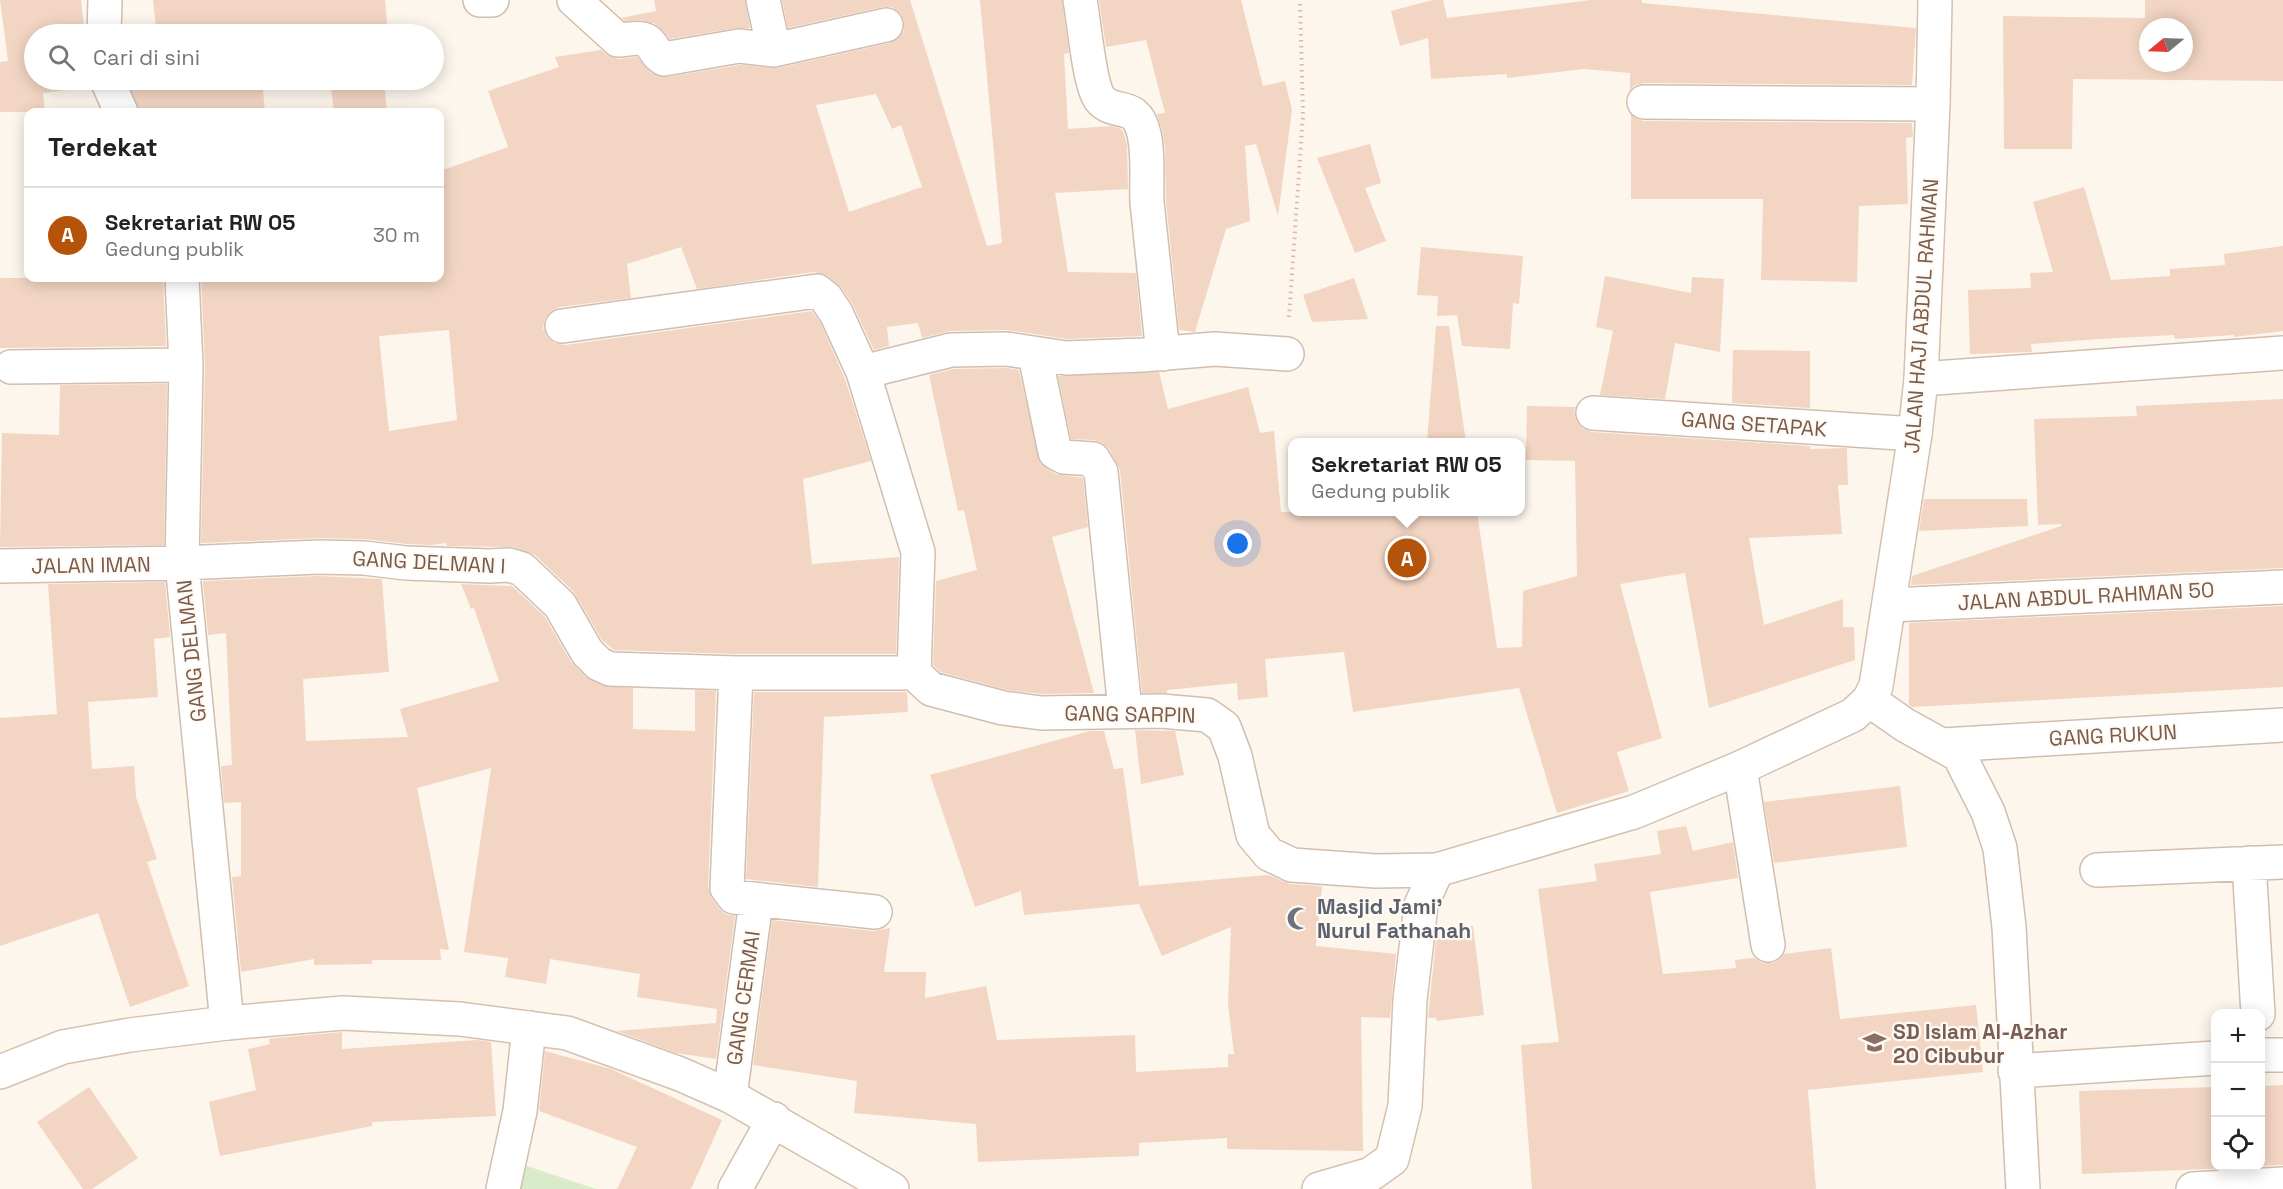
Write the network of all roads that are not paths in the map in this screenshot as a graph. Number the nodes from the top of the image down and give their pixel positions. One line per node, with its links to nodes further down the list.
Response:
1 (105, 0): 8 (street)
2 (480, 0): 3 (street)
3 (492, 0)
4 (574, 0): 10 (street)
5 (763, 0): 10 (street)
6 (1080, 0): 18 (street)
7 (1935, 0): 13 (street, JALAN HAJI ABDUL RAHMAN)
8 (104, 24)
9 (886, 25): 10 (street)
10 (774, 50)
11 (111, 90): 14 (street)
12 (1644, 102): 13 (street)
13 (1934, 104): 24 (street, JALAN HAJI ABDUL RAHMAN)
14 (119, 108)
15 (182, 282): 21 (street, GANG DELMAN)
16 (562, 326): 23 (street)
17 (2283, 352): 24 (street)
18 (1162, 354): 19 (street); 20 (street)
19 (1287, 354)
20 (1035, 355): 23 (street); 34 (street)
21 (186, 365): 22 (street); 27 (street, GANG DELMAN)
22 (11, 367)
23 (863, 372): 32 (street)
24 (1921, 379): 26 (street, JALAN HAJI ABDUL RAHMAN)
25 (1593, 413): 26 (street, GANG SETAPAK)
26 (1915, 434): 30 (street, JALAN HAJI ABDUL RAHMAN)
27 (182, 563): 28 (street, JALAN IMAN); 31 (street, GANG DELMAN I); 46 (street, GANG DELMAN)
28 (0, 566)
29 (2283, 587): 30 (street, JALAN ABDUL RAHMAN 50)
30 (1890, 605): 33 (street, JALAN HAJI ABDUL RAHMAN)
31 (736, 673): 32 (street, GANG DELMAN I); 42 (street)
32 (915, 673): 34 (street, GANG SARPIN)
33 (1869, 700): 36 (street); 37 (street)
34 (1125, 710): 40 (street, GANG SARPIN)
35 (2283, 725): 36 (street, GANG RUKUN)
36 (1943, 745): 51 (street)
37 (1740, 768): 40 (street); 44 (street)
38 (2283, 862): 39 (street)
39 (2249, 863): 41 (street); 45 (street)
40 (1437, 870): 59 (street)
41 (2097, 870)
42 (756, 901): 43 (street); 53 (street, GANG CERMAI)
43 (875, 912)
44 (1768, 945)
45 (2258, 1009)
46 (227, 1023): 47 (street); 52 (street)
47 (529, 1028): 53 (street); 56 (street)
48 (2265, 1055): 49 (street)
49 (2283, 1055)
50 (2211, 1058): 51 (street)
51 (2015, 1071): 60 (street)
52 (0, 1072)
53 (730, 1096): 54 (street)
54 (774, 1119): 57 (street); 58 (street)
55 (2283, 1184): 61 (street)
56 (503, 1189)
57 (735, 1189)
58 (892, 1189)
59 (1319, 1189)
60 (2024, 1189)
61 (2193, 1189)

